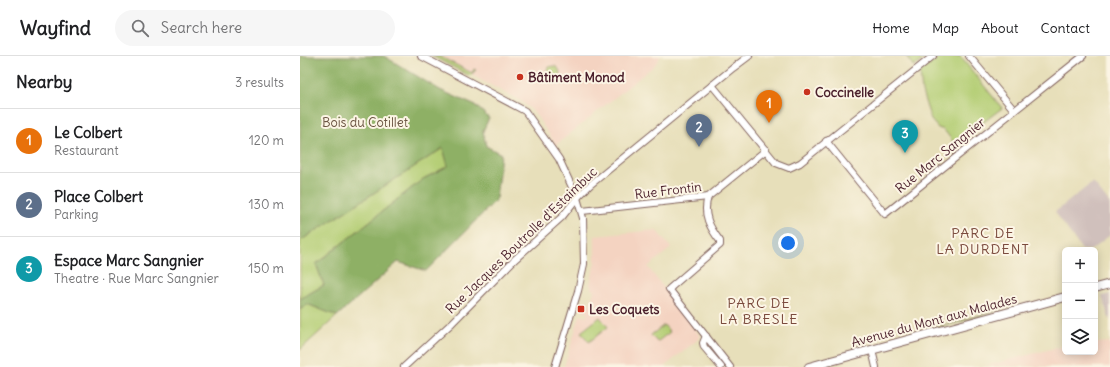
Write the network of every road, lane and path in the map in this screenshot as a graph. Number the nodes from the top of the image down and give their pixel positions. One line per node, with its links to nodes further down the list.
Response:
1 (422, 56): 11 (street)
2 (750, 56): 6 (street, Rue Jacques Boutrolle d'Estaimbuc)
3 (933, 56): 8 (street)
4 (969, 56): 7 (street)
5 (1083, 56): 7 (street, Rue Marc Sangnier)
6 (712, 85): 9 (street); 11 (street, Rue Jacques Boutrolle d'Estaimbuc)
7 (1014, 110): 8 (street, Rue Marc Sangnier)
8 (826, 141): 9 (street)
9 (766, 150): 10 (street, Rue Frontin)
10 (708, 197): 12 (street, Rue Frontin); 16 (street)
11 (577, 198): 12 (street); 18 (street, Rue Jacques Boutrolle d'Estaimbuc)
12 (582, 211): 19 (street)
13 (1110, 284): 14 (street)
14 (1098, 287)
15 (1062, 298): 17 (street, Avenue du Mont aux Malades)
16 (706, 336): 20 (street); 21 (street)
17 (872, 350): 22 (street, Avenue du Mont aux Malades); 23 (street)
18 (404, 367)
19 (556, 367)
20 (721, 367)
21 (730, 367)
22 (809, 367)
23 (876, 367)

